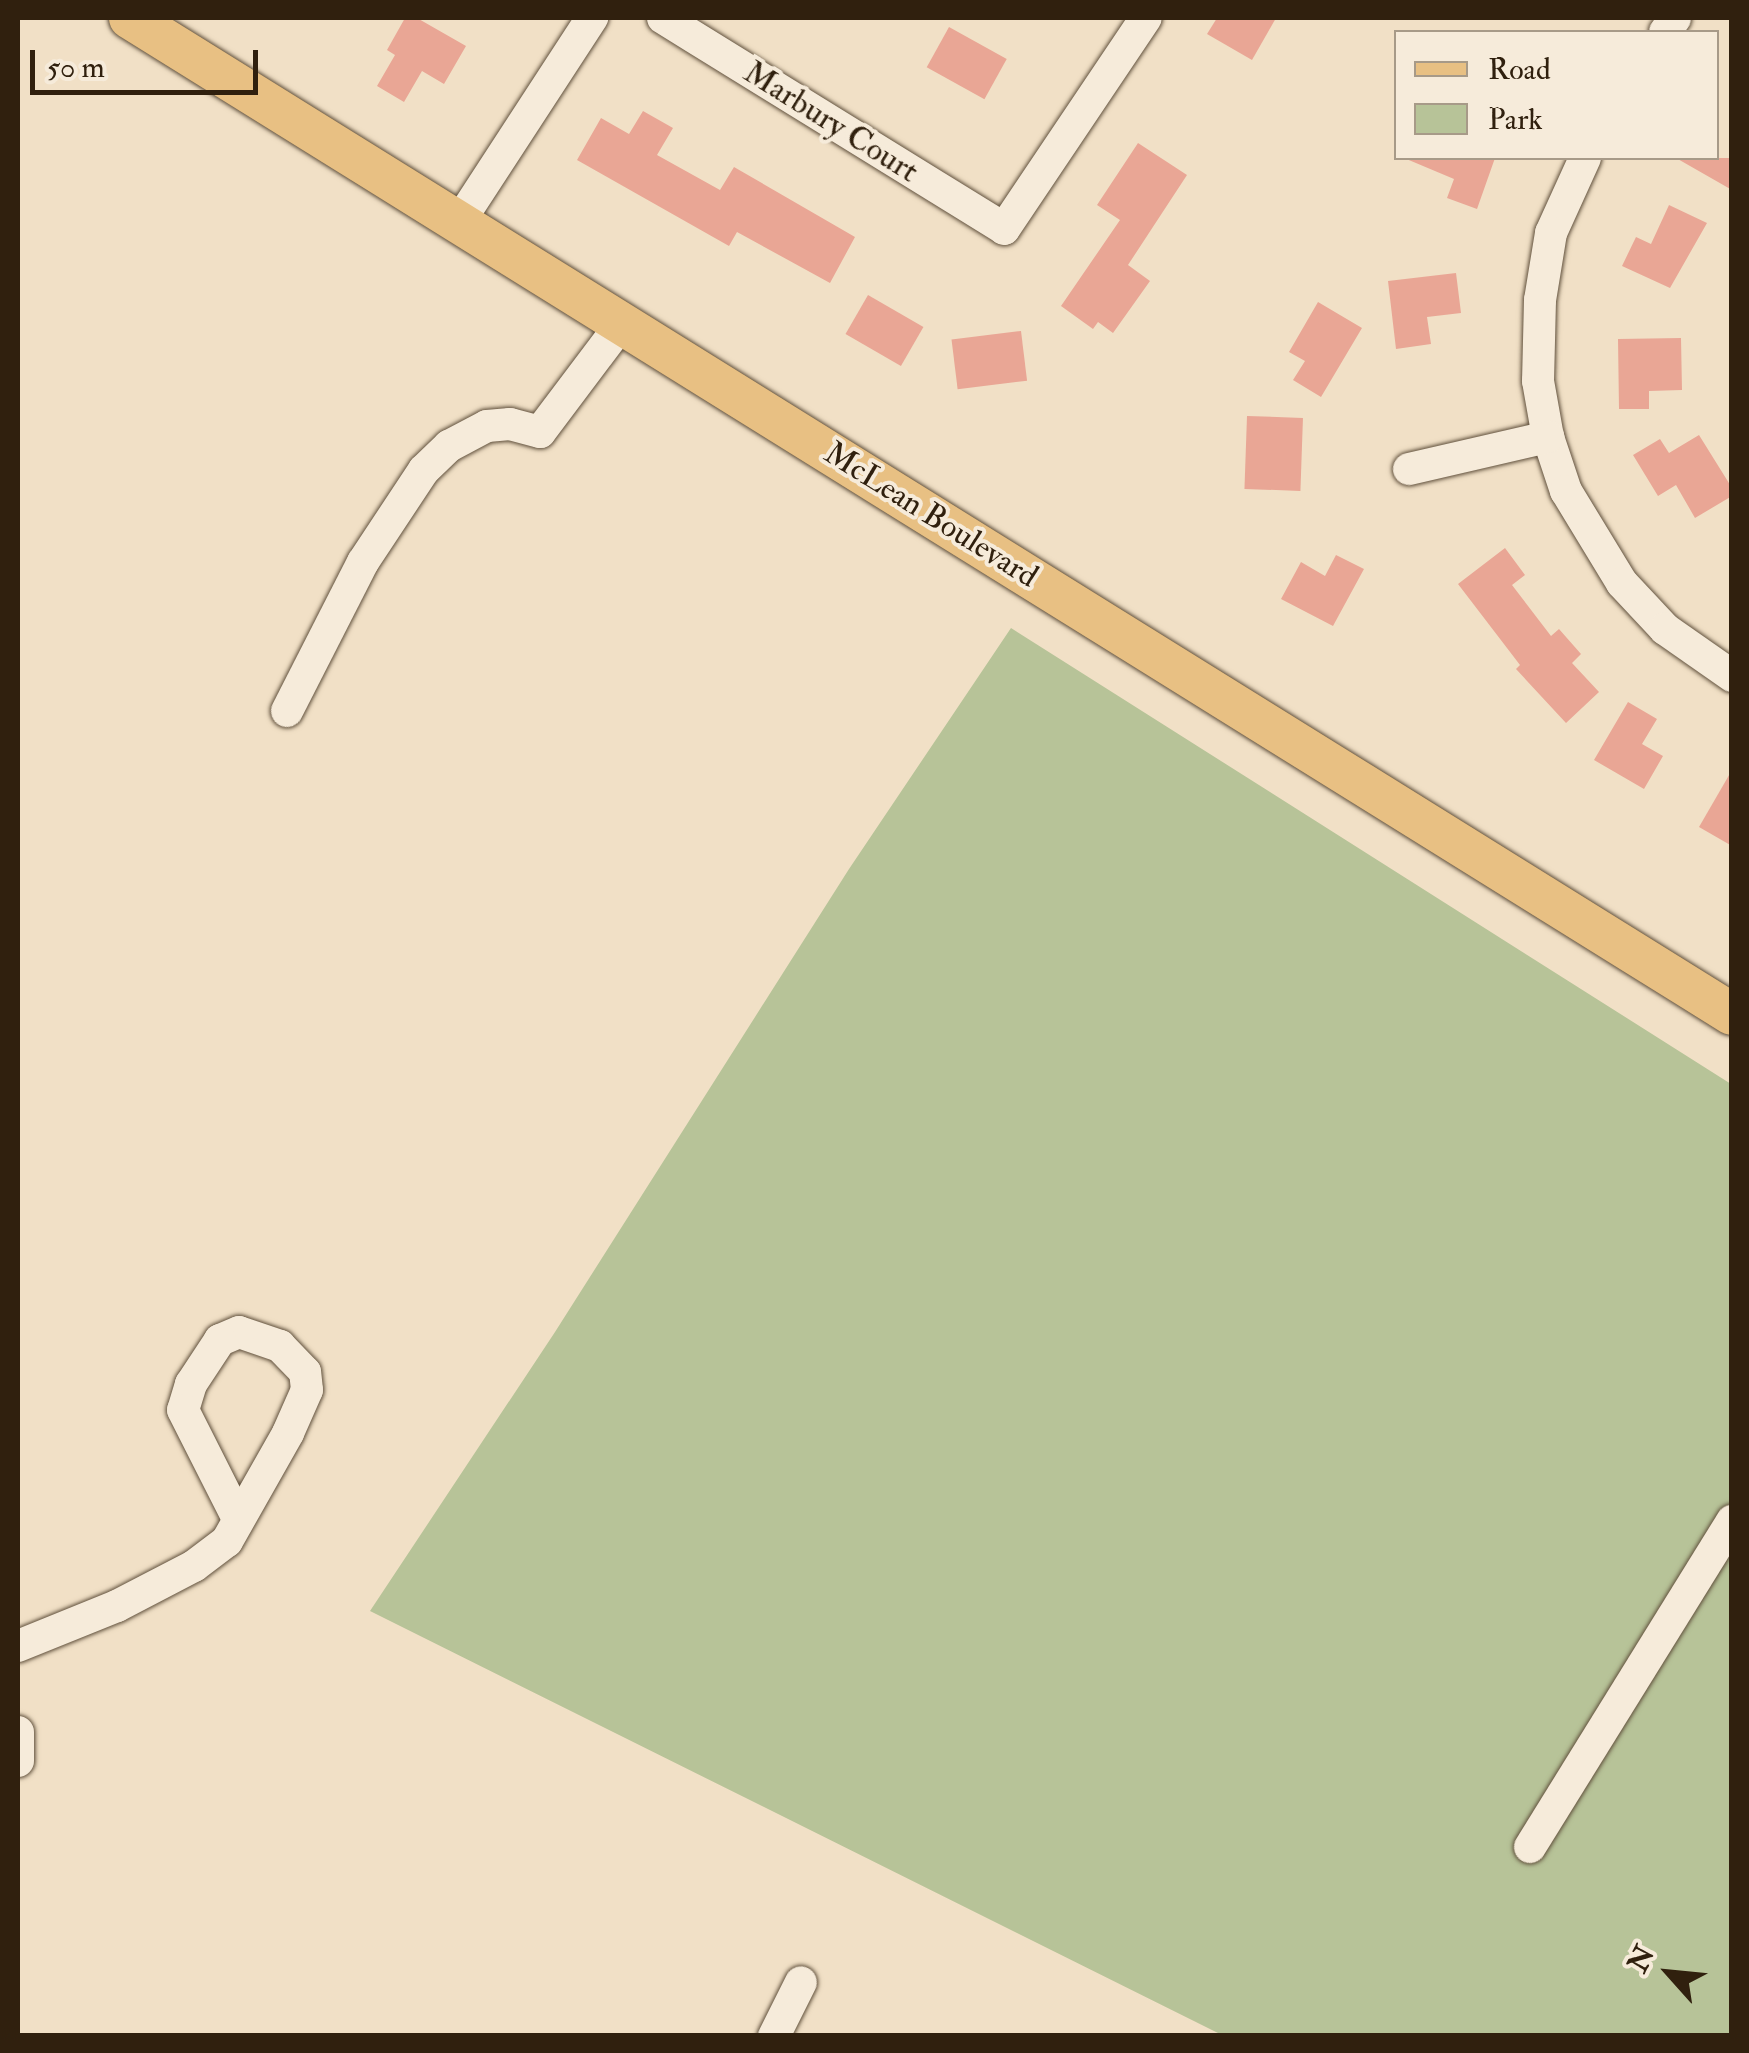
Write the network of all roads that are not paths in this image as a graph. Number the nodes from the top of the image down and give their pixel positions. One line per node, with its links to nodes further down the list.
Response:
1 (130, 18): 6 (main road, McLean Boulevard)
2 (592, 18): 6 (street)
3 (663, 18): 4 (street, Marbury Court)
4 (1146, 18)
5 (1583, 160): 8 (street)
6 (459, 222): 7 (main road, McLean Boulevard)
7 (622, 323): 11 (street); 12 (main road, McLean Boulevard)
8 (1548, 437): 9 (street); 10 (street)
9 (1410, 469)
10 (1732, 676)
11 (287, 711)
12 (1732, 1014)
13 (238, 1519): 13 (street); 15 (street)
14 (1732, 1520): 18 (street)
15 (18, 1646)
16 (18, 1732): 17 (street)
17 (18, 1761)
18 (1530, 1847)
19 (801, 1982): 20 (street)
20 (774, 2036)

